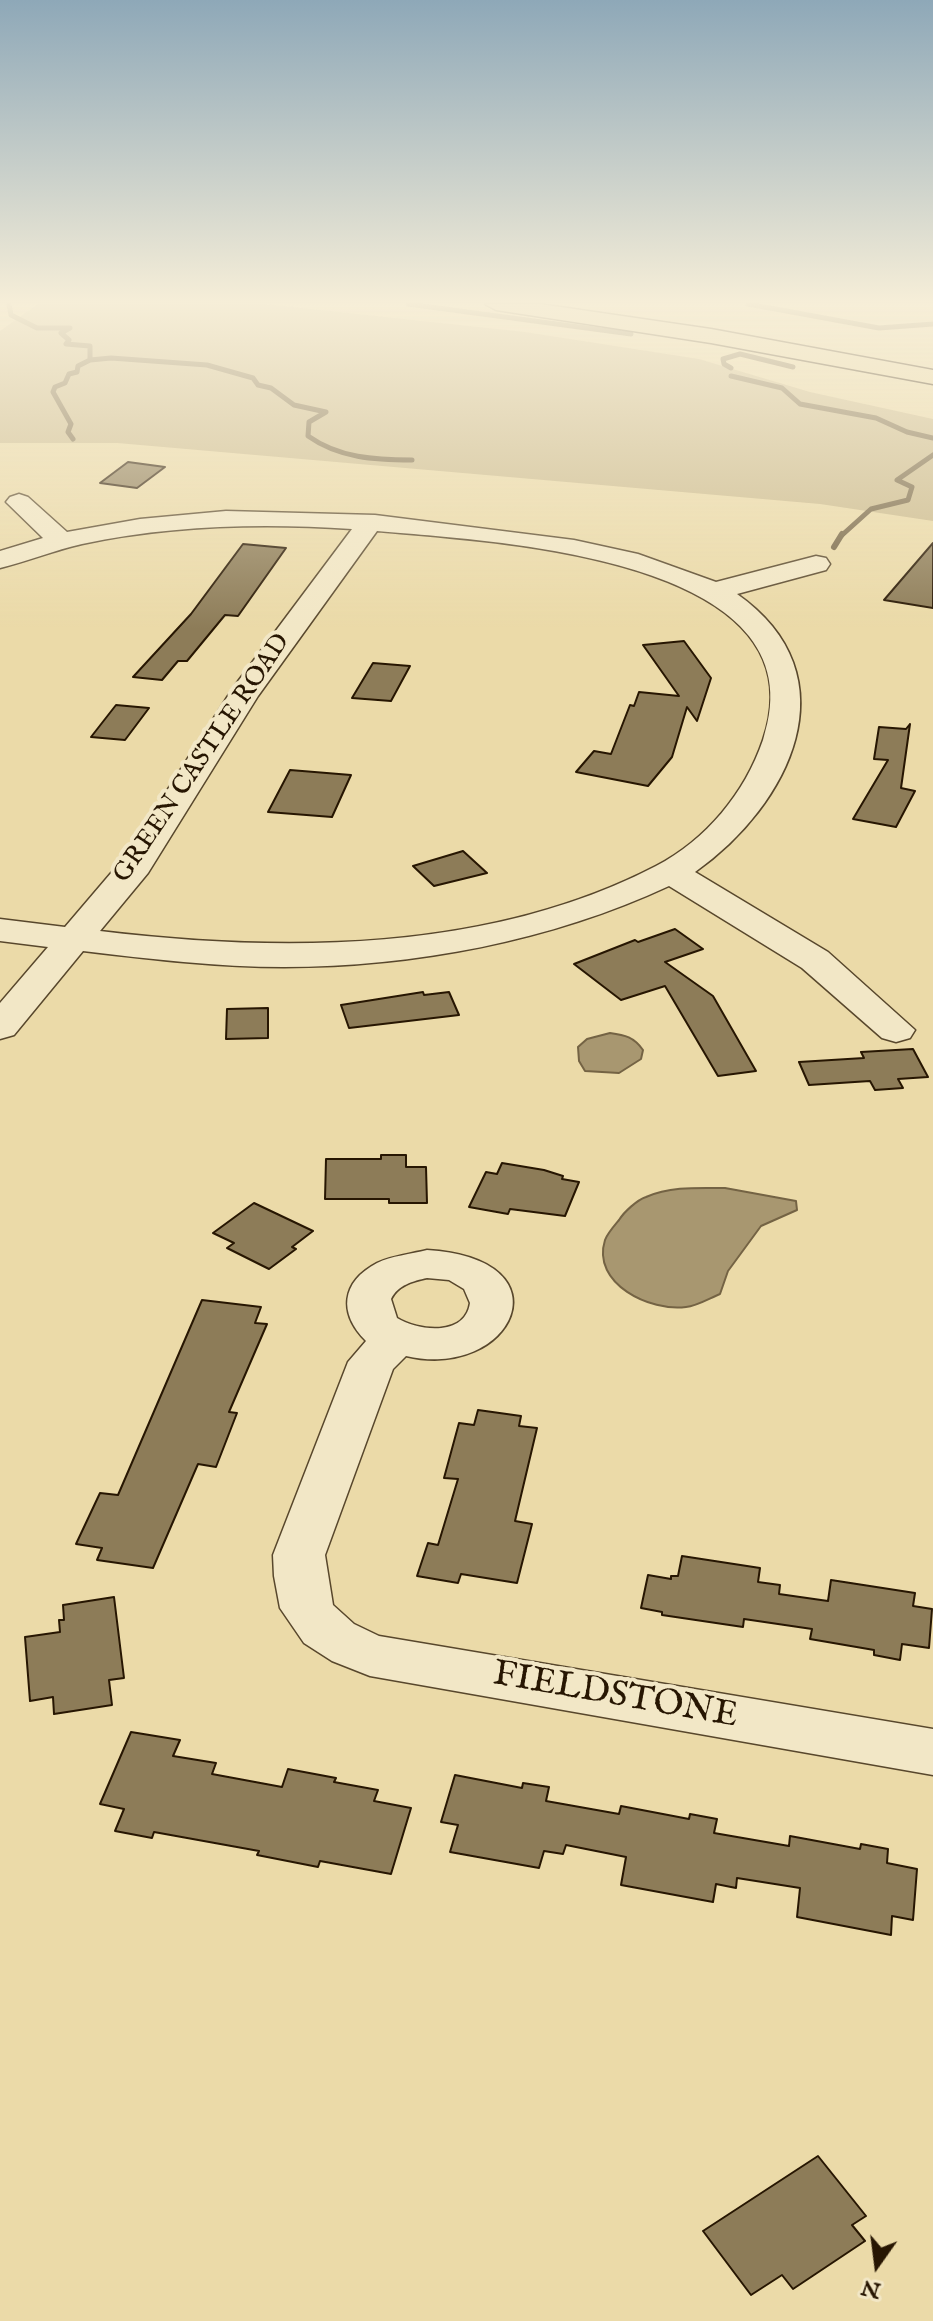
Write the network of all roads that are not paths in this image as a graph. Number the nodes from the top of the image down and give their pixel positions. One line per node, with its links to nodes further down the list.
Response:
1 (19, 502): 3 (street)
2 (370, 523): 3 (street); 6 (street); 9 (street, GREEN CASTLE ROAD)
3 (62, 542): 4 (street)
4 (0, 560)
5 (816, 564): 6 (street)
6 (712, 592): 7 (street)
7 (671, 872): 9 (street); 11 (street)
8 (0, 930): 9 (street)
9 (74, 940): 10 (street, GREEN CASTLE ROAD)
10 (0, 1027)
11 (896, 1030)
12 (396, 1339): 13 (street, FIELDSTONE)
13 (933, 1752)

